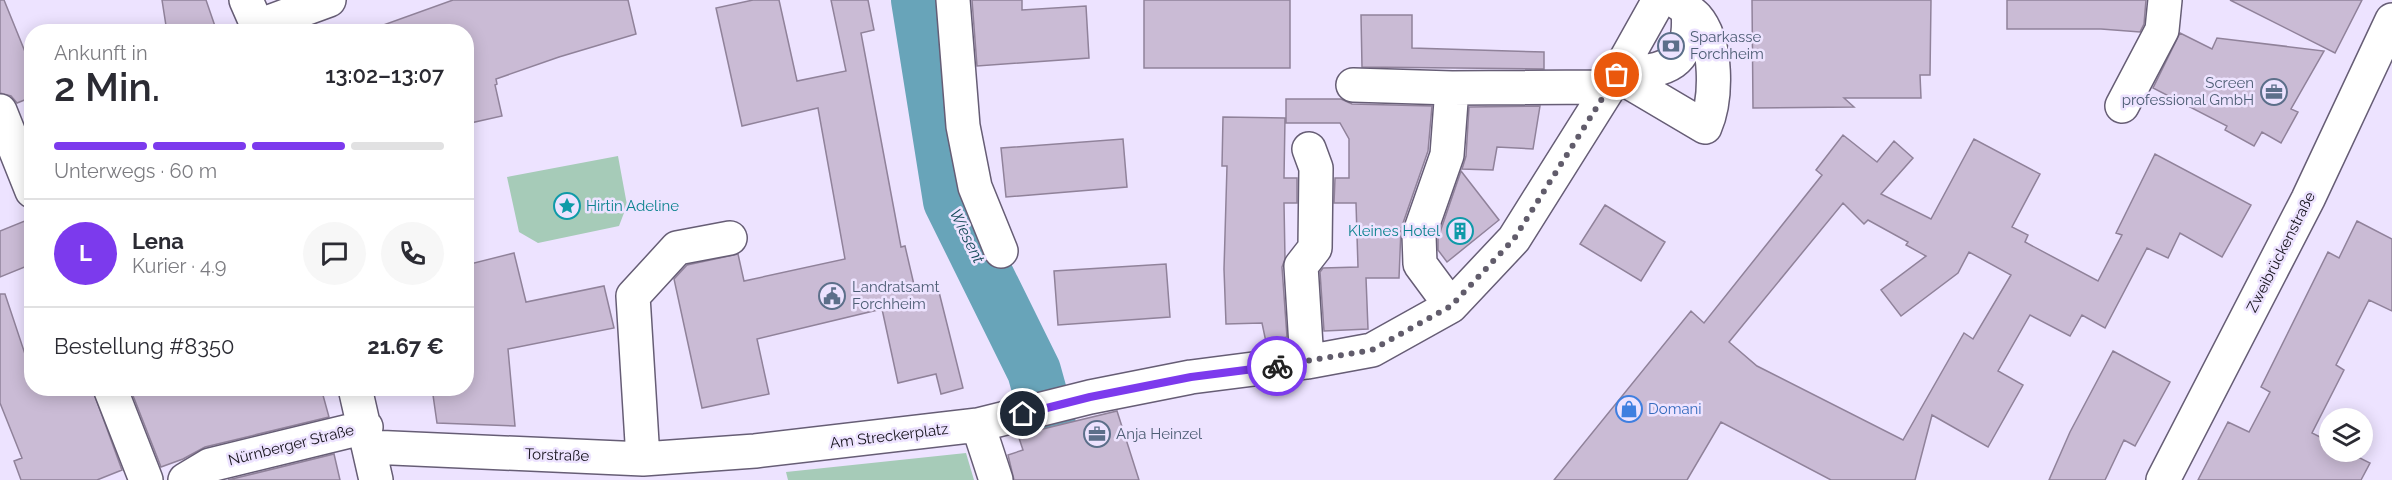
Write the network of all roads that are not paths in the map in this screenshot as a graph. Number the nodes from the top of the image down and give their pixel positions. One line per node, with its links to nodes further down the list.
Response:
1 (329, 0): 5 (street)
2 (953, 0): 15 (street)
3 (2165, 0): 10 (street)
4 (1674, 3): 7 (street, Am Streckerplatz); 7 (street); 7 (street)
5 (255, 19)
6 (2392, 20): 28 (street, Zweibrückenstraße)
7 (1613, 81): 9 (street); 16 (street, Am Streckerplatz)
8 (1353, 85): 9 (street)
9 (1452, 88): 16 (street)
10 (2122, 106)
11 (0, 111): 13 (street)
12 (1309, 149): 17 (street)
13 (24, 170)
14 (730, 238): 23 (street)
15 (1001, 251)
16 (1451, 306): 17 (street, Am Streckerplatz)
17 (1307, 362): 20 (street, Am Streckerplatz)
18 (113, 396): 24 (street)
19 (358, 396): 21 (street, Nürnberger Straße)
20 (978, 425): 22 (street, Am Streckerplatz); 27 (street)
21 (368, 437): 23 (street, Torstraße); 25 (street, Nürnberger Straße); 26 (street, Nürnberger Straße)
22 (743, 451): 23 (street, Torstraße)
23 (642, 459)
24 (146, 480)
25 (185, 480)
26 (376, 480)
27 (996, 480)
28 (2163, 480)

